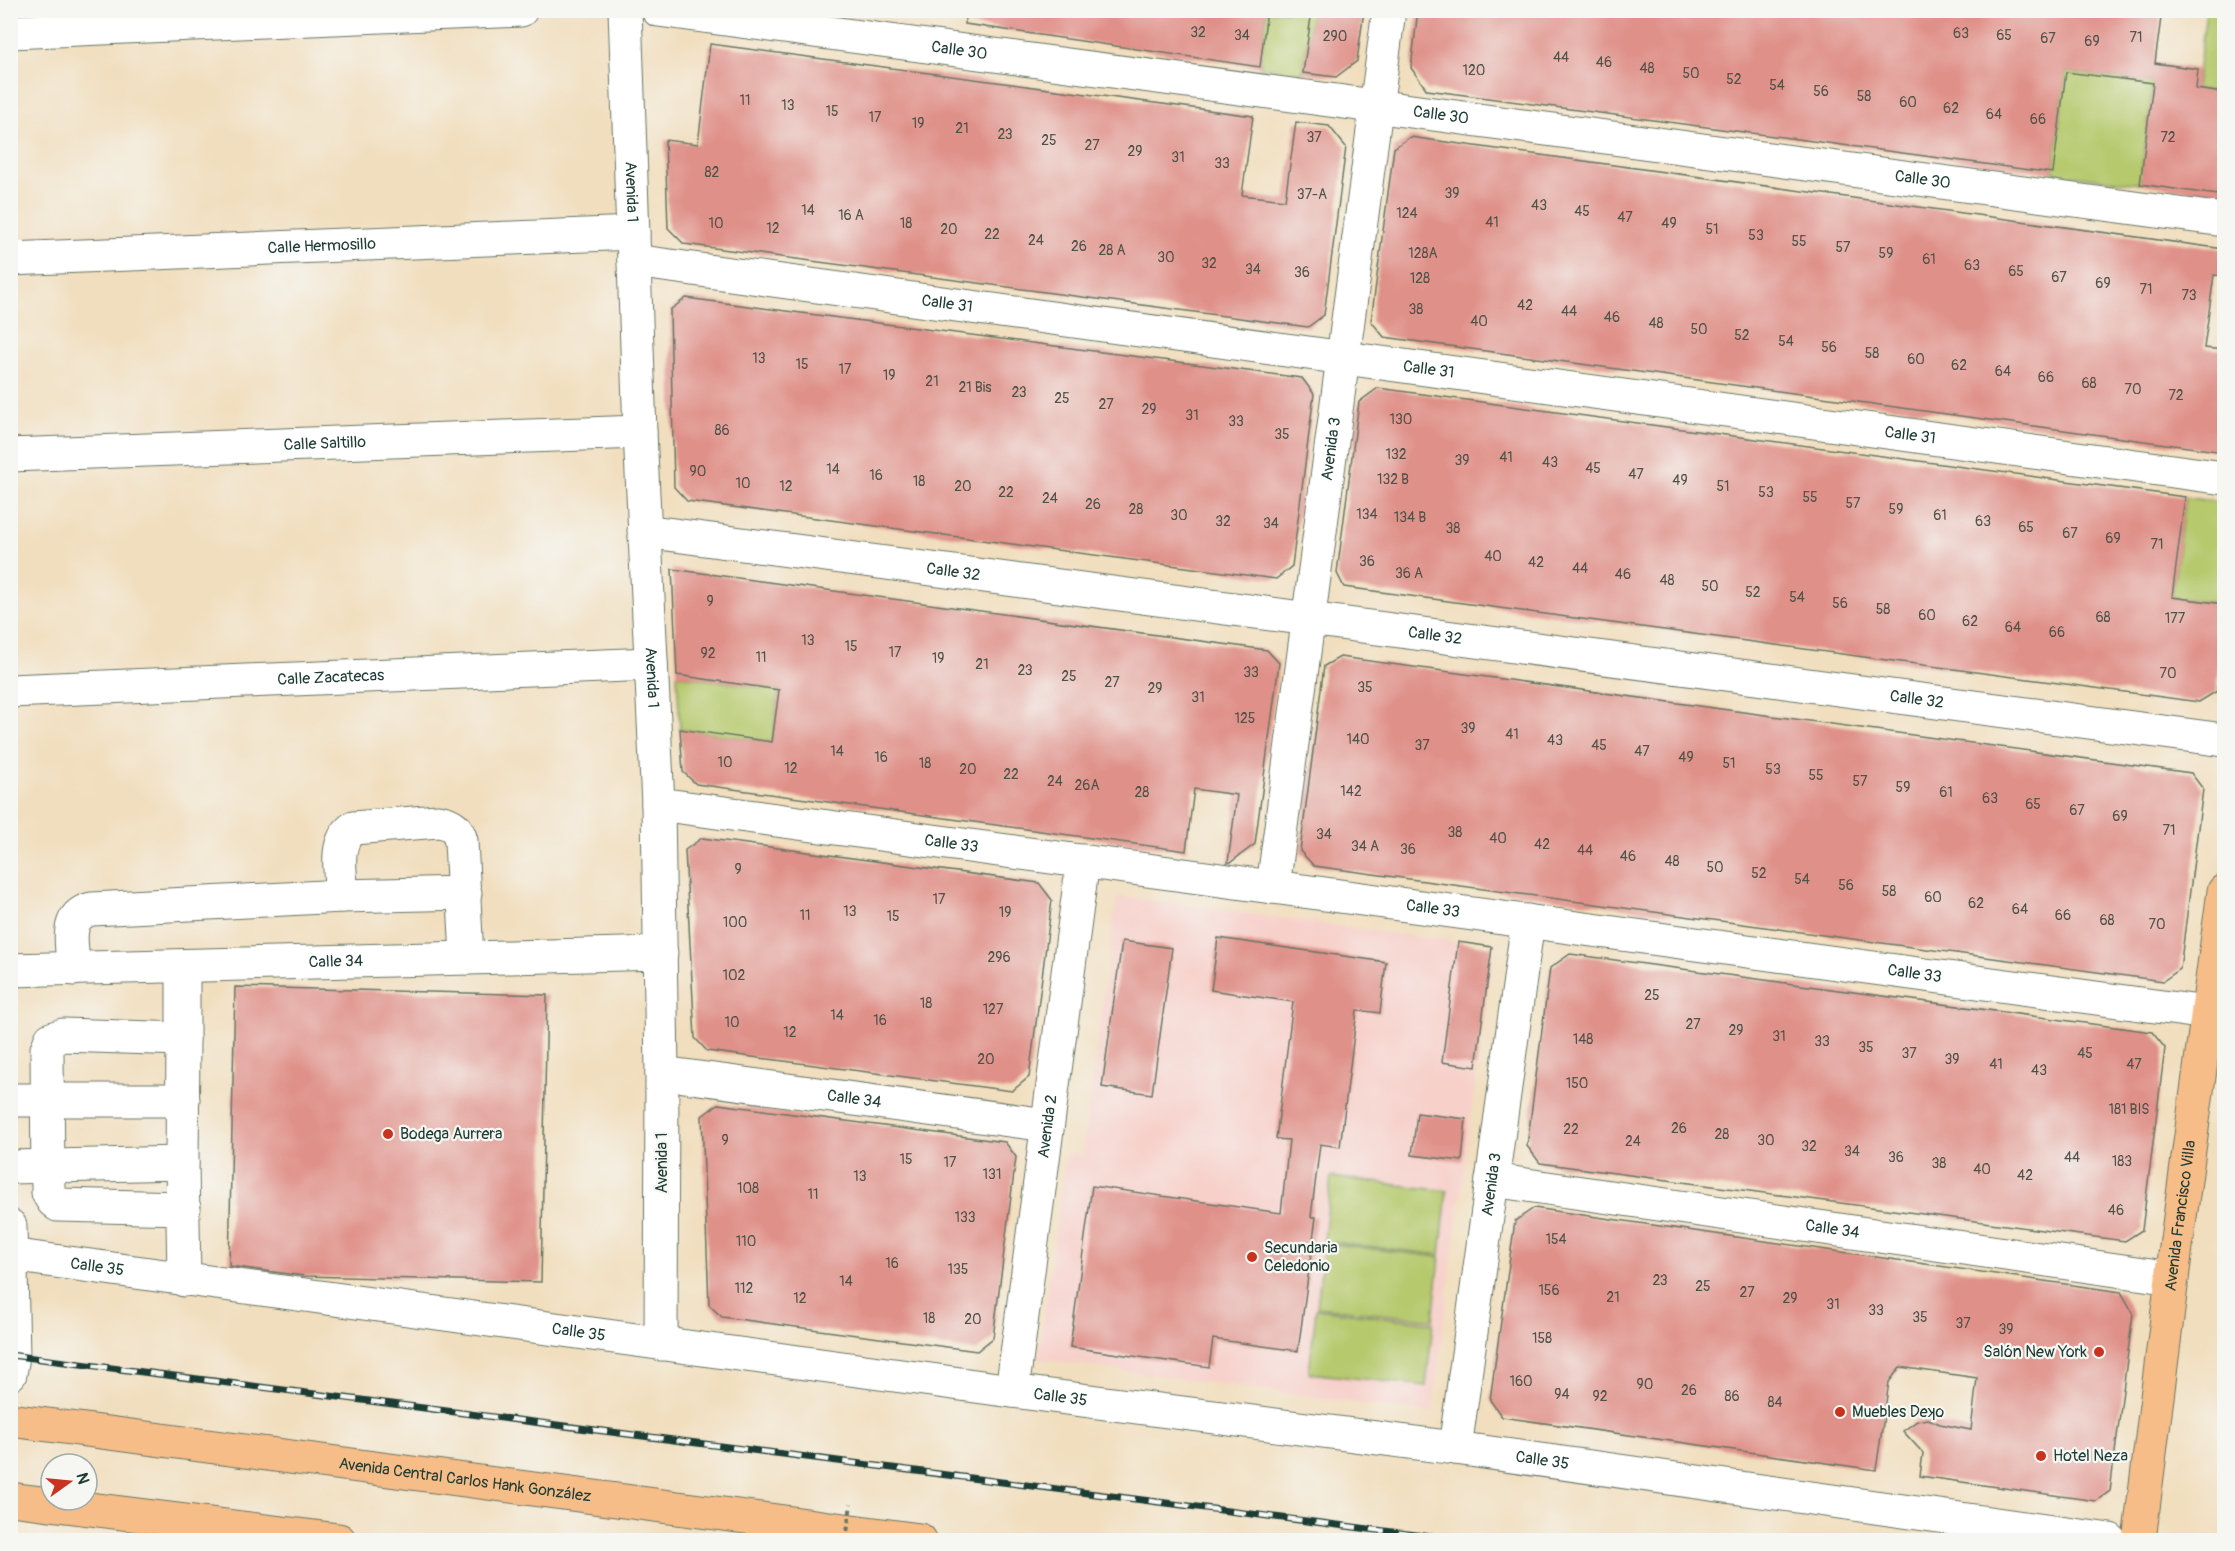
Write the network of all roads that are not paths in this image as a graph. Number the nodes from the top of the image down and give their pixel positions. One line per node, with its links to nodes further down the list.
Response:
1 (521, 10): 5 (street)
2 (625, 10): 8 (street, Avenida 1)
3 (658, 10): 6 (street, Calle 30)
4 (1389, 10): 6 (street, Avenida 3)
5 (10, 32)
6 (1376, 106): 7 (street, Calle 30); 10 (street, Avenida 3)
7 (2224, 220)
8 (634, 247): 9 (street, Calle Hermosillo); 10 (street, Calle 31); 11 (street, Avenida 1)
9 (10, 259)
10 (1343, 358): 13 (street, Calle 31); 15 (street, Avenida 3)
11 (640, 432): 12 (street, Calle Saltillo); 14 (street, Avenida 1)
12 (10, 455)
13 (2224, 477)
14 (645, 531): 15 (street, Calle 32); 16 (street, Avenida 1)
15 (1309, 620): 18 (street, Calle 32); 21 (street, Avenida 3)
16 (651, 664): 17 (street, Calle Zacatecas); 19 (street, Avenida 1)
17 (10, 691)
18 (2224, 740)
19 (658, 804): 20 (street, Calle 33); 26 (street, Avenida 1)
20 (1083, 861): 21 (street, Calle 33); 37 (street, Avenida 2)
21 (1274, 887): 25 (street, Calle 33)
22 (2224, 891): 31 (main road, Avenida Francisco Villa)
23 (465, 893): 24 (street); 24 (street); 27 (street)
24 (342, 896): 29 (street)
25 (1528, 921): 31 (street, Calle 33); 41 (street, Avenida 3)
26 (660, 953): 27 (street, Calle 34); 33 (street, Avenida 1)
27 (467, 958): 28 (street, Calle 34)
28 (183, 966): 29 (street, Calle 34); 32 (street)
29 (74, 969): 30 (street, Calle 34)
30 (10, 970)
31 (2207, 1013): 44 (main road, Avenida Francisco Villa)
32 (183, 1039): 35 (street); 36 (street)
33 (662, 1073): 37 (street, Calle 34); 46 (street, Avenida 1)
34 (10, 1100): 35 (street)
35 (47, 1100): 36 (street); 39 (street)
36 (183, 1100): 38 (street)
37 (1047, 1125): 48 (street, Avenida 2)
38 (183, 1163): 39 (street); 42 (street)
39 (48, 1166): 40 (street); 42 (street)
40 (10, 1167)
41 (1492, 1180): 44 (street, Calle 34); 50 (street, Avenida 3)
42 (184, 1209): 45 (street)
43 (11, 1245): 45 (street, Calle 35); 47 (street)
44 (2172, 1278): 55 (main road, Avenida Francisco Villa)
45 (184, 1280): 46 (street, Calle 35)
46 (661, 1344): 48 (street, Calle 35)
47 (10, 1374)
48 (1012, 1391): 50 (street, Calle 35)
49 (10, 1420): 53 (main road, Avenida Central Carlos Hank González)
50 (1455, 1448): 54 (street, Calle 35)
51 (10, 1499): 52 (main road)
52 (339, 1540)
53 (920, 1540)
54 (2110, 1540)
55 (2139, 1540)

